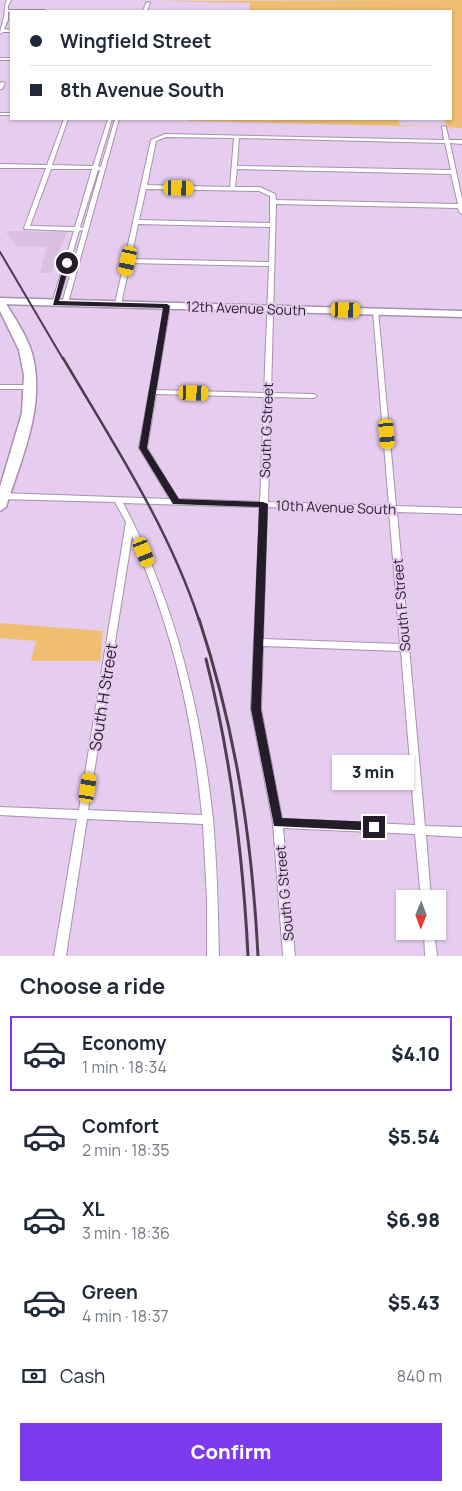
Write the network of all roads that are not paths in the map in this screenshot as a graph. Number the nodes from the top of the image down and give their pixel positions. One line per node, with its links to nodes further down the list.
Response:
1 (9, 0): 4 (street)
2 (148, 3): 3 (street)
3 (145, 10)
4 (5, 11): 5 (street); 6 (street)
5 (10, 11)
6 (0, 31)
7 (3, 83): 8 (street)
8 (0, 88)
9 (66, 120): 16 (street)
10 (110, 120): 19 (street)
11 (117, 120): 20 (street)
12 (444, 127): 14 (street)
13 (237, 136): 14 (street); 17 (street); 22 (street)
14 (447, 142): 15 (street); 21 (street)
15 (462, 142)
16 (48, 167): 18 (street); 19 (street); 30 (street)
17 (234, 167): 21 (street); 23 (street)
18 (1, 168)
19 (96, 168): 20 (street); 26 (street)
20 (103, 168): 27 (street)
21 (454, 172): 25 (street)
22 (144, 187): 23 (street); 28 (street)
23 (232, 189): 24 (street)
24 (274, 202): 25 (street); 29 (street, South G Street)
25 (462, 208)
26 (82, 212): 27 (street); 30 (street)
27 (91, 213): 31 (street)
28 (136, 222): 29 (street); 32 (street)
29 (273, 225): 33 (street, South G Street)
30 (77, 229): 31 (street); 35 (street)
31 (86, 229): 35 (street)
32 (128, 261): 33 (street); 36 (street)
33 (271, 264): 38 (street, South G Street)
34 (0, 302): 35 (street, 12th Avenue South); 42 (main road)
35 (60, 303): 36 (street, 12th Avenue South)
36 (118, 304): 37 (street, 12th Avenue South)
37 (167, 306): 38 (street, 12th Avenue South); 43 (street)
38 (271, 308): 39 (street, 12th Avenue South); 44 (street, South G Street)
39 (376, 311): 40 (street, 12th Avenue South); 50 (street, South F Street)
40 (462, 314)
41 (0, 387): 42 (street)
42 (31, 388): 46 (main road)
43 (152, 392): 44 (street); 48 (street)
44 (268, 395): 45 (street); 49 (street, South G Street)
45 (314, 396)
46 (1, 500): 47 (street, 10th Avenue South)
47 (118, 500): 48 (street, 10th Avenue South); 52 (street)
48 (176, 502): 49 (street, 10th Avenue South)
49 (263, 504): 50 (street, 10th Avenue South); 53 (street, South G Street)
50 (393, 509): 51 (street, 10th Avenue South); 54 (street, South F Street)
51 (462, 511)
52 (130, 522): 56 (street, South H Street); 57 (street)
53 (258, 642): 54 (street); 58 (street, South G Street)
54 (405, 648): 59 (street, South F Street)
55 (0, 811): 56 (street)
56 (84, 815): 57 (street); 63 (street, South H Street)
57 (208, 820): 64 (street)
58 (278, 823): 59 (street); 65 (street, South G Street)
59 (420, 829): 60 (street); 61 (street, South F Street)
60 (462, 832)
61 (425, 890)
62 (430, 940): 66 (street)
63 (60, 956)
64 (213, 956)
65 (289, 956)
66 (431, 956)

